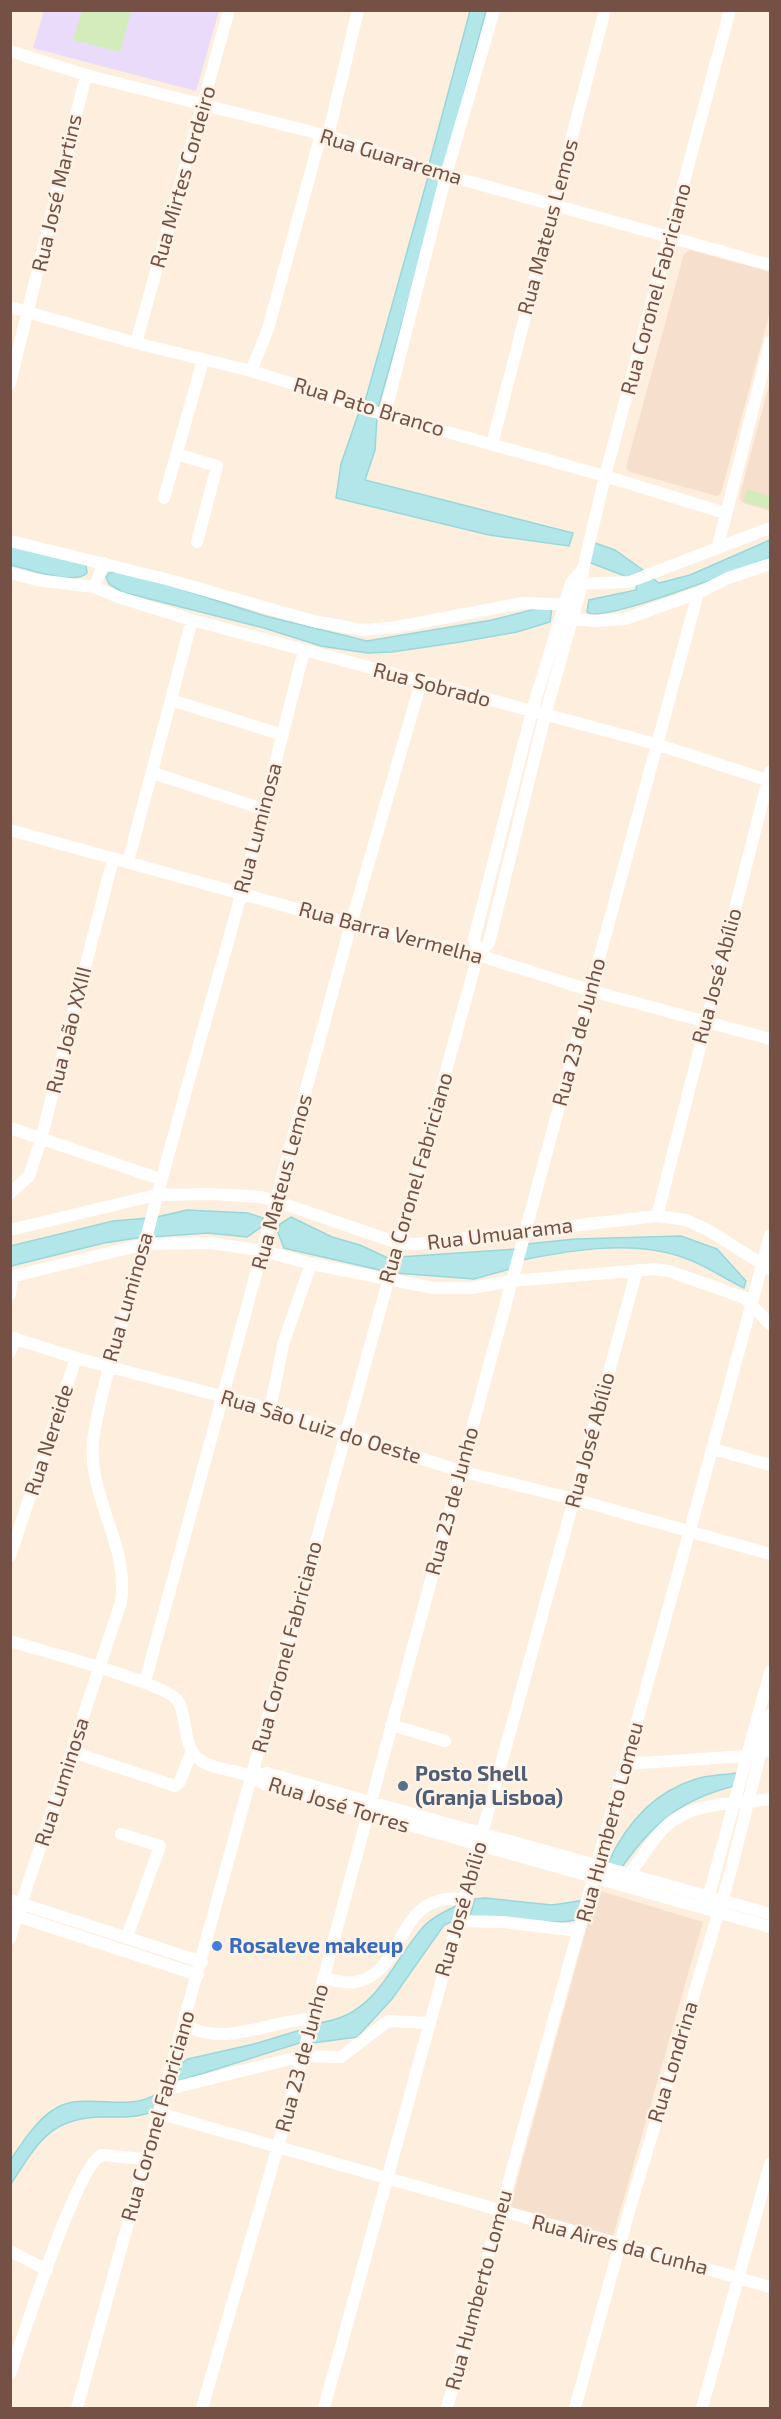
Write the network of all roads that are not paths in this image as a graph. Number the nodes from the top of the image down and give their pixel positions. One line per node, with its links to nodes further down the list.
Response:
1 (229, 10): 8 (street, Rua Mirtes Cordeiro)
2 (358, 10): 9 (street)
3 (494, 10): 10 (street)
4 (605, 10): 11 (street, Rua Mateus Lemos)
5 (730, 10): 12 (street, Rua Coronel Fabriciano)
6 (10, 51): 7 (street, Rua Guararema)
7 (86, 75): 8 (street, Rua Guararema); 15 (street, Rua José Martins)
8 (203, 104): 9 (street, Rua Guararema); 17 (street, Rua Mirtes Cordeiro)
9 (324, 135): 10 (street, Rua Guararema); 19 (street)
10 (446, 175): 11 (street, Rua Guararema); 21 (street)
11 (554, 204): 12 (street, Rua Guararema); 22 (street, Rua Mateus Lemos)
12 (671, 236): 13 (street, Rua Guararema); 24 (street, Rua Coronel Fabriciano)
13 (771, 265)
14 (10, 307): 15 (street, Rua Pato Branco)
15 (29, 312): 17 (street, Rua Pato Branco); 20 (street, Rua José Martins)
16 (771, 342): 26 (street)
17 (136, 343): 18 (street, Rua Pato Branco)
18 (203, 360): 19 (street, Rua Pato Branco); 23 (street)
19 (251, 371): 21 (street, Rua Pato Branco)
20 (10, 383)
21 (385, 414): 22 (street, Rua Pato Branco)
22 (492, 444): 24 (street, Rua Pato Branco)
23 (176, 454): 25 (street); 29 (street)
24 (605, 476): 26 (street, Rua Pato Branco); 34 (street, Rua Coronel Fabriciano)
25 (164, 498)
26 (725, 513): 30 (street)
27 (771, 528): 30 (street)
28 (10, 541): 31 (street, Rua Sobrado)
29 (197, 542)
30 (718, 546): 34 (street)
31 (104, 563): 35 (street); 37 (street, Rua Sobrado)
32 (771, 564): 36 (street)
33 (10, 573): 35 (street, Rua Sobrado)
34 (577, 584): 37 (street, Rua Coronel Fabriciano)
35 (94, 587): 39 (street, Rua Sobrado)
36 (698, 593): 38 (street); 46 (street, Rua 23 de Junho)
37 (570, 604): 38 (street, Rua Coronel Fabriciano)
38 (566, 619): 43 (street, Rua Coronel Fabriciano); 44 (street, Rua Coronel Fabriciano)
39 (192, 620): 40 (street, Rua Sobrado); 42 (street)
40 (304, 651): 41 (street, Rua Sobrado); 45 (street, Rua Luminosa)
41 (421, 682): 43 (street, Rua Sobrado); 54 (street, Rua Mateus Lemos)
42 (171, 700): 45 (street); 47 (street)
43 (532, 711): 44 (street, Rua Sobrado); 55 (street, Rua Coronel Fabriciano)
44 (545, 715): 46 (street, Rua Sobrado); 55 (street, Rua Coronel Fabriciano)
45 (283, 735): 49 (street, Rua Luminosa)
46 (656, 744): 48 (street, Rua Sobrado); 56 (street, Rua 23 de Junho)
47 (153, 773): 49 (street); 52 (street)
48 (770, 778): 57 (street, Rua José Abílio)
49 (263, 809): 53 (street, Rua Luminosa)
50 (10, 830): 51 (street, Rua Barra Vermelha)
51 (113, 859): 52 (street, Rua Barra Vermelha); 60 (street, Rua João XXIII)
52 (128, 862): 53 (street, Rua Barra Vermelha)
53 (242, 892): 54 (street, Rua Barra Vermelha); 61 (street, Rua Luminosa)
54 (351, 924): 55 (street, Rua Barra Vermelha); 64 (street, Rua Mateus Lemos)
55 (478, 955): 56 (street, Rua Barra Vermelha); 69 (street, Rua Coronel Fabriciano)
56 (592, 991): 57 (street, Rua Barra Vermelha); 67 (street, Rua 23 de Junho)
57 (705, 1021): 58 (street, Rua Barra Vermelha); 65 (street, Rua José Abílio)
58 (771, 1039)
59 (10, 1128): 60 (street)
60 (41, 1139): 61 (street); 62 (street, Rua João XXIII)
61 (160, 1179): 63 (street, Rua Luminosa)
62 (10, 1193)
63 (156, 1195): 64 (street, Rua Umuarama); 66 (street, Rua Umuarama); 70 (street, Rua Luminosa)
64 (275, 1201): 69 (street, Rua Umuarama); 71 (street, Rua Mateus Lemos)
65 (657, 1216): 67 (street, Rua Umuarama); 73 (street, Rua Umuarama)
66 (10, 1230)
67 (524, 1232): 69 (street, Rua Umuarama); 77 (street, Rua 23 de Junho)
68 (771, 1235): 73 (street, Rua Humberto Lomeu)
69 (398, 1243): 76 (street, Rua Coronel Fabriciano)
70 (145, 1244): 71 (street); 75 (street); 84 (street, Rua Luminosa)
71 (264, 1251): 72 (street); 85 (street, Rua Mateus Lemos)
72 (311, 1264): 76 (street); 86 (street)
73 (766, 1267): 79 (street, Rua Humberto Lomeu)
74 (637, 1270): 77 (street); 79 (street); 91 (street, Rua José Abílio)
75 (11, 1277): 78 (street)
76 (387, 1280): 77 (street); 87 (street, Rua Coronel Fabriciano)
77 (511, 1281): 90 (street, Rua 23 de Junho)
78 (10, 1294)
79 (752, 1305): 80 (street); 88 (street, Rua Humberto Lomeu)
80 (771, 1324)
81 (13, 1338): 82 (street); 83 (street, Rua São Luiz do Oeste)
82 (10, 1352)
83 (76, 1358): 84 (street, Rua São Luiz do Oeste); 94 (street, Rua Nereide)
84 (109, 1365): 85 (street, Rua São Luiz do Oeste); 96 (street, Rua Luminosa)
85 (224, 1397): 86 (street, Rua São Luiz do Oeste); 98 (street, Rua Mateus Lemos)
86 (270, 1409): 87 (street, Rua São Luiz do Oeste)
87 (344, 1433): 90 (street, Rua São Luiz do Oeste); 107 (street, Rua Coronel Fabriciano)
88 (713, 1449): 89 (street); 92 (street, Rua Humberto Lomeu)
89 (771, 1465)
90 (460, 1470): 91 (street, Rua São Luiz do Oeste); 100 (street, Rua 23 de Junho)
91 (574, 1499): 92 (street, Rua São Luiz do Oeste); 113 (street, Rua José Abílio)
92 (690, 1531): 93 (street, Rua São Luiz do Oeste); 106 (street, Rua Humberto Lomeu)
93 (771, 1554)
94 (10, 1556)
95 (10, 1641): 96 (street)
96 (99, 1669): 98 (street); 104 (street, Rua Luminosa)
97 (771, 1672): 105 (street, Rua Londrina)
98 (145, 1682): 102 (street)
99 (771, 1715): 103 (street, Rua Londrina)
100 (391, 1725): 101 (street); 111 (street, Rua 23 de Junho)
101 (445, 1742)
102 (192, 1751): 104 (street); 107 (street, Rua José Torres)
103 (765, 1751): 105 (street); 109 (street, Rua Londrina)
104 (72, 1752): 118 (street, Rua Luminosa)
105 (746, 1756): 106 (street); 110 (street, Rua Londrina)
106 (626, 1764): 114 (street, Rua Humberto Lomeu)
107 (253, 1776): 111 (street, Rua José Torres); 125 (street, Rua Coronel Fabriciano)
108 (771, 1799): 109 (street)
109 (748, 1802): 110 (street); 117 (street, Rua Londrina)
110 (733, 1803): 115 (street); 117 (street, Rua Londrina)
111 (368, 1808): 113 (street, Rua José Torres); 127 (street, Rua 23 de Junho)
112 (121, 1834): 123 (street)
113 (481, 1840): 114 (street, Rua José Torres); 116 (street, Rua José Abílio)
114 (595, 1871): 115 (street, Rua José Torres); 117 (street, Rua José Torres); 122 (street, Rua Humberto Lomeu)
115 (629, 1875): 117 (street, Rua José Torres)
116 (464, 1899): 120 (street, Rua José Abílio); 127 (street)
117 (714, 1904): 119 (street, Rua José Torres); 121 (street, Rua José Torres); 139 (street, Rua Londrina)
118 (15, 1909): 123 (street); 124 (street, Rua Luminosa); 126 (street)
119 (771, 1914)
120 (458, 1921): 122 (street); 129 (street, Rua José Abílio)
121 (771, 1927)
122 (579, 1931): 138 (street, Rua Humberto Lomeu)
123 (127, 1937): 125 (street)
124 (10, 1938)
125 (202, 1962): 126 (street, Rua Coronel Fabriciano)
126 (198, 1975): 130 (street, Rua Coronel Fabriciano)
127 (323, 1978): 128 (street, Rua 23 de Junho)
128 (312, 2019): 130 (street); 131 (street, Rua 23 de Junho)
129 (429, 2023): 131 (street); 137 (street, Rua José Abílio)
130 (184, 2024): 132 (street, Rua Coronel Fabriciano)
131 (302, 2056): 132 (street); 134 (street, Rua 23 de Junho)
132 (165, 2090): 133 (street, Rua Coronel Fabriciano)
133 (158, 2113): 134 (street, Rua Aires da Cunha); 135 (street, Rua Coronel Fabriciano)
134 (278, 2146): 137 (street, Rua Aires da Cunha); 146 (street, Rua 23 de Junho)
135 (145, 2159): 141 (street); 145 (street, Rua Coronel Fabriciano)
136 (771, 2164): 142 (street)
137 (387, 2178): 138 (street, Rua Aires da Cunha); 147 (street, Rua José Abílio)
138 (500, 2212): 139 (street, Rua Aires da Cunha); 148 (street, Rua Humberto Lomeu)
139 (620, 2244): 142 (street, Rua Aires da Cunha); 149 (street, Rua Londrina)
140 (10, 2251): 141 (street)
141 (47, 2270): 144 (street)
142 (739, 2278): 143 (street, Rua Aires da Cunha); 150 (street)
143 (771, 2287)
144 (10, 2374)
145 (76, 2409)
146 (202, 2409)
147 (324, 2409)
148 (447, 2409)
149 (575, 2409)
150 (702, 2409)

